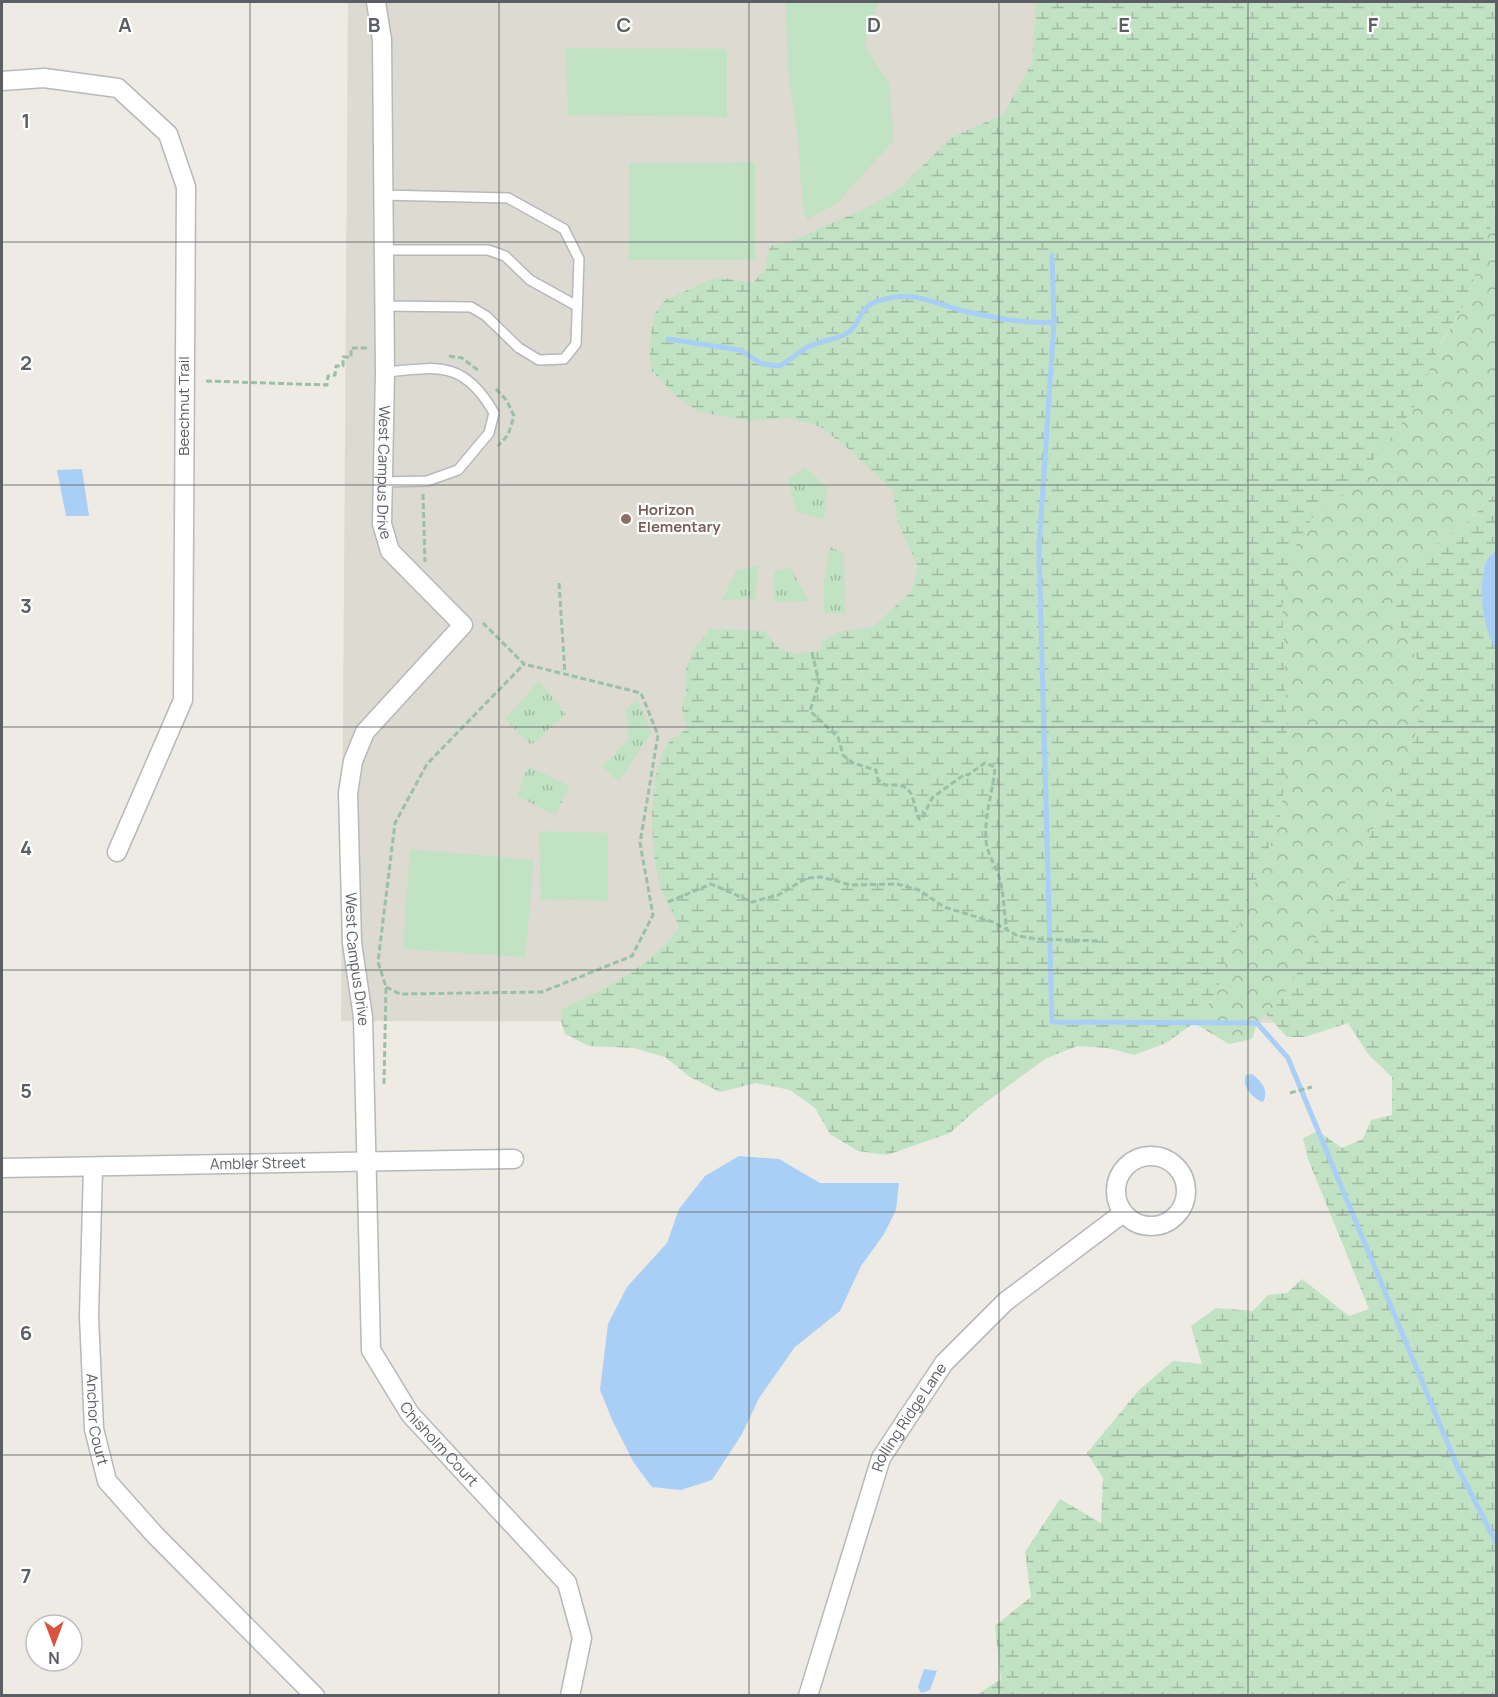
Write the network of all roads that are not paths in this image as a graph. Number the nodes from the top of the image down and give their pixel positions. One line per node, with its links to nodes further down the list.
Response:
1 (376, 2): 3 (street, West Campus Drive)
2 (2, 81): 9 (street, Beechnut Trail)
3 (382, 195): 4 (street, West Campus Drive); 6 (lane)
4 (383, 250): 5 (street, West Campus Drive); 6 (lane)
5 (383, 306): 6 (lane); 7 (street, West Campus Drive)
6 (578, 306)
7 (385, 372): 8 (street, West Campus Drive); 8 (lane)
8 (382, 482): 11 (street, West Campus Drive)
9 (117, 852)
10 (514, 1158): 11 (street, Ambler Street)
11 (367, 1161): 13 (street, Ambler Street); 16 (street, Chisholm Court)
12 (2, 1168): 13 (street, Ambler Street)
13 (93, 1168): 15 (street, Anchor Court)
14 (1123, 1213): 17 (street, Rolling Ridge Lane)
15 (315, 1695)
16 (570, 1695)
17 (808, 1695)

